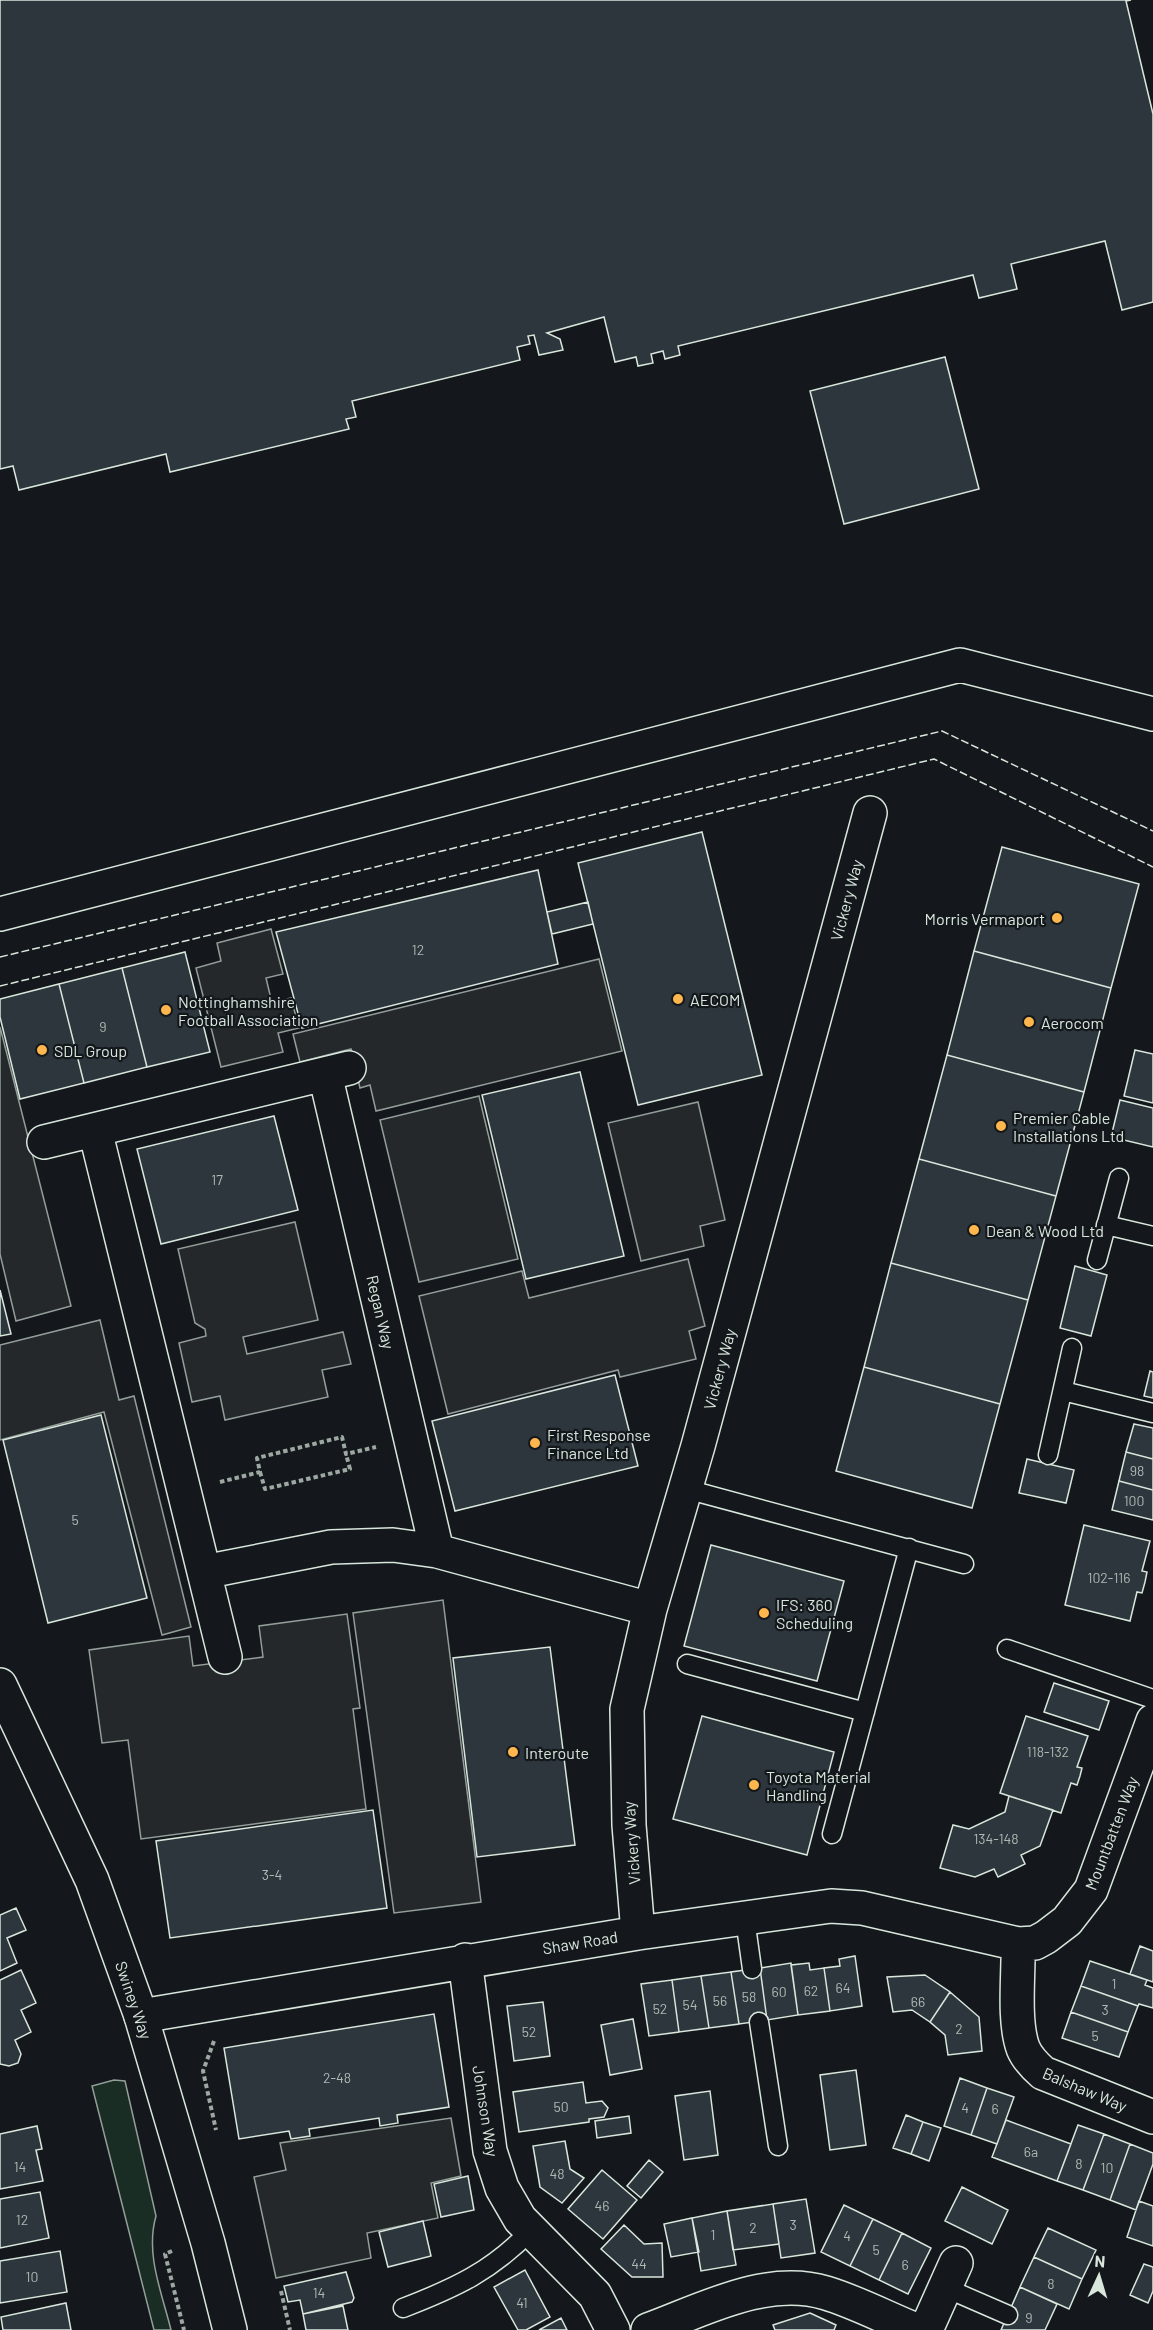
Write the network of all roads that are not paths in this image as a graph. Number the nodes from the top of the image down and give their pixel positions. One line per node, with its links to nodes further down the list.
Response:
1 (1153, 714): 3 (street)
2 (870, 813): 14 (street, Vickery Way)
3 (0, 914)
4 (95, 1130): 5 (street, Regan Way); 16 (street, Regan Way); 18 (street)
5 (44, 1142)
6 (1119, 1178): 7 (lane)
7 (1106, 1224): 8 (lane); 9 (lane)
8 (1153, 1236)
9 (1097, 1260)
10 (1072, 1348): 11 (lane)
11 (1063, 1391): 12 (lane); 13 (lane)
12 (1153, 1413)
13 (1048, 1455)
14 (686, 1489): 15 (lane); 19 (street, Vickery Way)
15 (909, 1548): 17 (lane); 25 (lane)
16 (437, 1551): 18 (street); 19 (street)
17 (964, 1564)
18 (204, 1572): 21 (street)
19 (650, 1609): 30 (street, Vickery Way)
20 (1007, 1648): 24 (lane)
21 (225, 1656)
22 (687, 1664): 25 (lane)
23 (0, 1684): 34 (street, Swiney Way)
24 (1153, 1699)
25 (865, 1712): 28 (lane)
26 (1153, 1721): 27 (street, Mountbatten Way)
27 (1146, 1765): 31 (street, Mountbatten Way)
28 (832, 1833)
29 (745, 1919): 30 (street, Shaw Road); 31 (street, Shaw Road); 33 (lane)
30 (638, 1933): 32 (street, Shaw Road)
31 (1018, 1944): 36 (street, Balshaw Way)
32 (465, 1960): 34 (street, Shaw Road); 38 (street, Johnson Way)
33 (752, 1969)
34 (141, 2016): 42 (street, Swiney Way)
35 (759, 2022): 37 (lane)
36 (1153, 2117)
37 (778, 2146)
38 (531, 2230): 40 (lane); 43 (street, Johnson Way)
39 (951, 2275): 41 (lane); 46 (street)
40 (403, 2308)
41 (1008, 2316)
42 (230, 2330)
43 (613, 2330)
44 (648, 2330): 45 (street)
45 (916, 2330)
46 (926, 2330)

